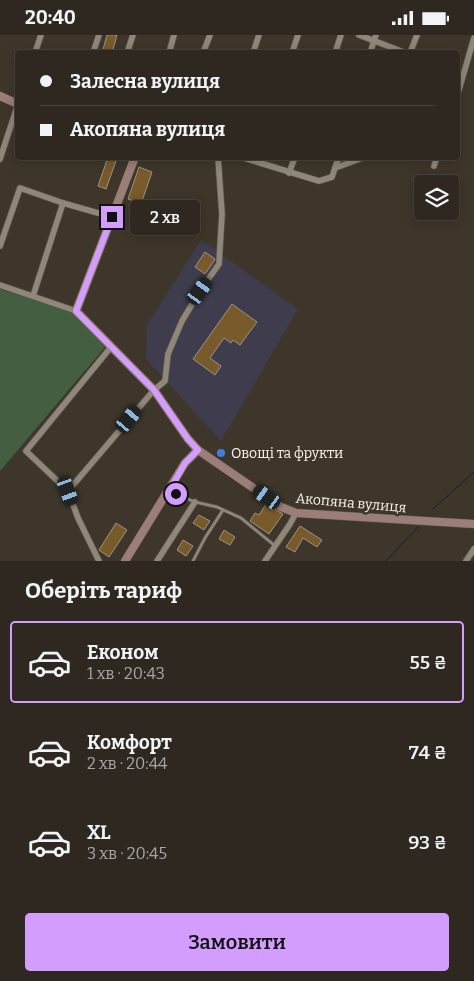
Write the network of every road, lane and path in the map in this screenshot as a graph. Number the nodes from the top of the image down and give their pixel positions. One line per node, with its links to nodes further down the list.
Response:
1 (41, 35): 13 (street)
2 (99, 35): 14 (street)
3 (133, 35): 15 (street)
4 (174, 35): 16 (street)
5 (210, 35): 17 (street)
6 (259, 35): 18 (street)
7 (298, 35): 19 (street)
8 (341, 35): 20 (street)
9 (359, 35): 11 (street)
10 (417, 35): 23 (street)
11 (375, 38): 21 (street); 22 (street)
12 (474, 38): 24 (street)
13 (36, 50)
14 (94, 50)
15 (128, 50)
16 (170, 50)
17 (204, 50)
18 (254, 50)
19 (293, 50)
20 (335, 50)
21 (371, 50)
22 (400, 50)
23 (411, 50)
24 (460, 76)
25 (0, 96): 26 (main road)
26 (15, 103)
27 (15, 113): 28 (street)
28 (0, 159)
29 (134, 160): 40 (main road)
30 (218, 160): 46 (street)
31 (256, 160): 38 (street)
32 (294, 160): 38 (street)
33 (338, 160): 37 (street)
34 (357, 160): 37 (street)
35 (436, 160): 36 (street)
36 (434, 166)
37 (335, 168): 38 (street)
38 (289, 173)
39 (63, 203): 40 (street); 41 (street); 43 (street)
40 (112, 217): 44 (main road)
41 (0, 246)
42 (0, 285): 43 (street, Акопяна вулиця)
43 (33, 296): 44 (street, Акопяна вулиця)
44 (76, 311): 45 (main road, Акопяна вулиця)
45 (111, 347): 46 (main road, Акопяна вулиця); 48 (street)
46 (154, 390): 47 (main road, Акопяна вулиця); 48 (street)
47 (198, 450): 49 (main road); 52 (main road, Акопяна вулиця)
48 (68, 491): 56 (street)
49 (169, 491): 50 (lane); 57 (main road)
50 (195, 502): 51 (lane); 58 (street)
51 (223, 510): 54 (lane); 59 (lane)
52 (296, 513): 53 (main road, Акопяна вулиця); 54 (street)
53 (474, 524)
54 (275, 545): 60 (street)
55 (474, 549): 61 (street)
56 (99, 561)
57 (125, 561)
58 (156, 561)
59 (193, 561)
60 (265, 561)
61 (466, 561)

